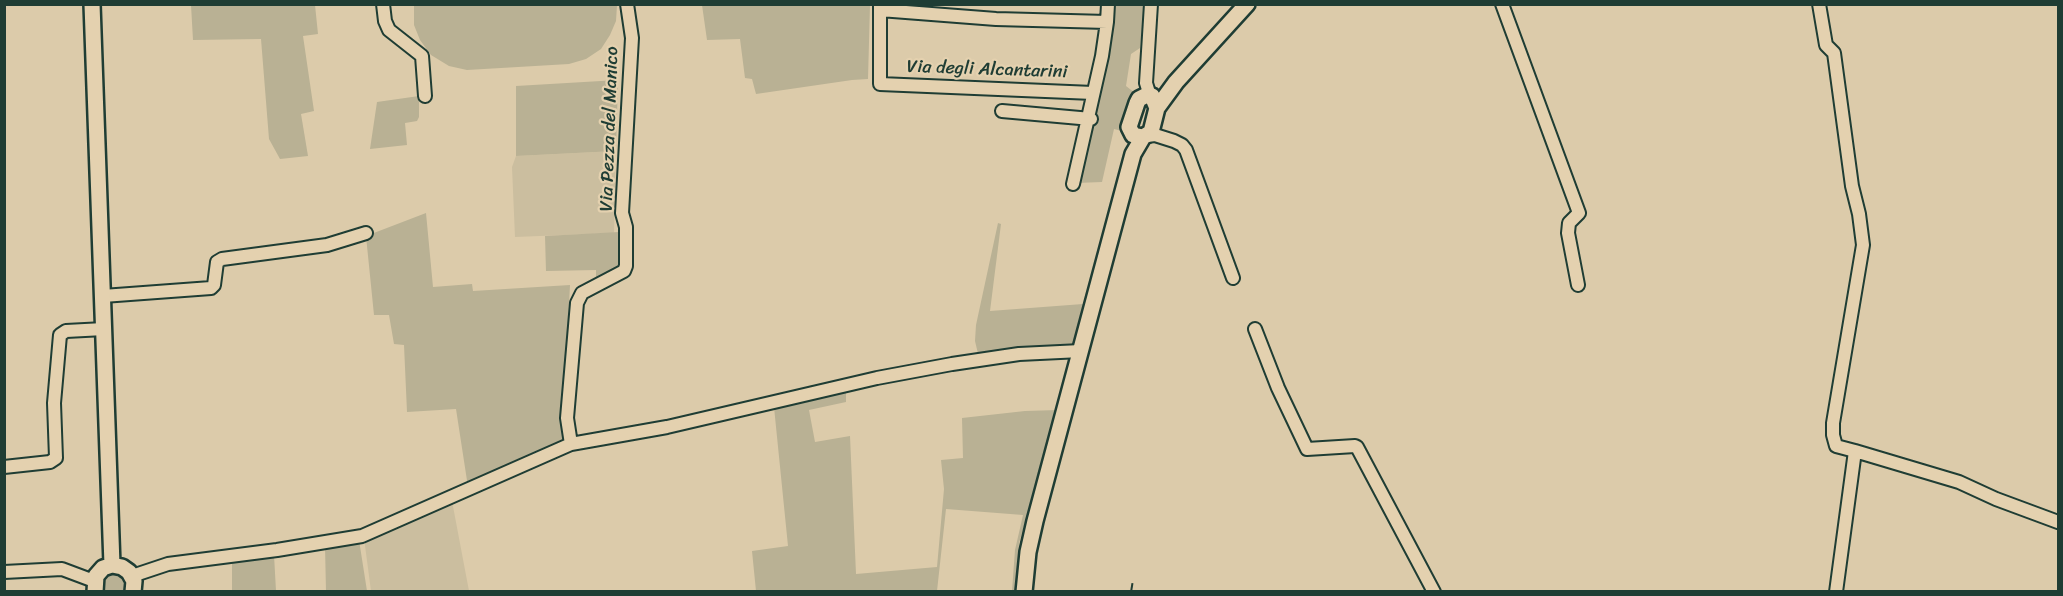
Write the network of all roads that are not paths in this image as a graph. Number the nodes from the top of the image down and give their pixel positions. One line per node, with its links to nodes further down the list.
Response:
1 (92, 4): 22 (main road)
2 (383, 4): 12 (street)
3 (627, 4): 26 (street, Via Pezza del Manico)
4 (1108, 4): 10 (street)
5 (1151, 4): 13 (street)
6 (1247, 4): 13 (main road)
7 (1502, 4): 21 (street)
8 (1819, 4): 27 (street)
9 (880, 7): 10 (street); 11 (street, Via degli Alcantarini)
10 (1107, 22): 11 (street)
11 (1093, 93): 15 (street)
12 (425, 96)
13 (1150, 104): 16 (main road); 16 (main road); 17 (street)
14 (1002, 111): 15 (street)
15 (1090, 119): 18 (street)
16 (1140, 135): 17 (street); 25 (main road)
17 (1174, 141): 20 (street)
18 (1073, 184)
19 (366, 233): 22 (street)
20 (1233, 278)
21 (1578, 285)
22 (103, 296): 23 (main road)
23 (104, 328): 28 (street); 30 (main road)
24 (1255, 329): 35 (street)
25 (1081, 351): 26 (street); 34 (main road)
26 (571, 444): 32 (street)
27 (1855, 451): 29 (street); 36 (street)
28 (4, 466)
29 (2058, 522)
30 (112, 565): 32 (main road); 33 (main road)
31 (4, 572): 33 (street)
32 (133, 584)
33 (94, 586)
34 (1024, 591)
35 (1434, 591)
36 (1836, 591)

